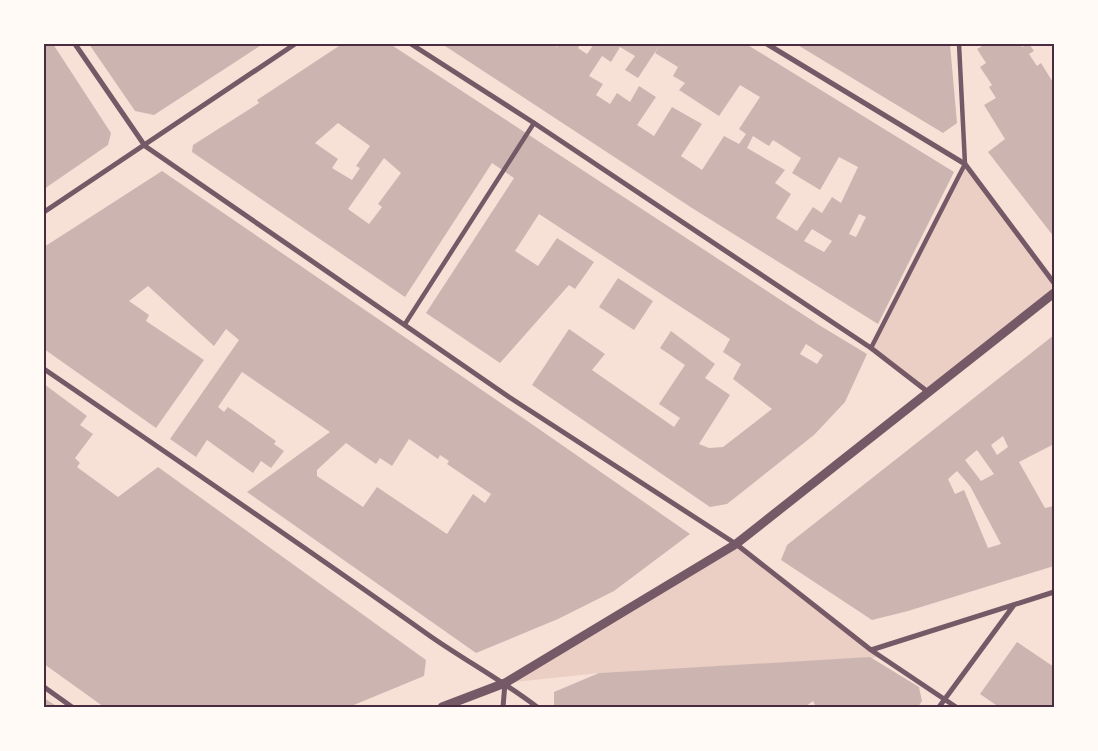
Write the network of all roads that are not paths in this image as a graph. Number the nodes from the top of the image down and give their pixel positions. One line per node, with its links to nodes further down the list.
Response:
1 (75, 44): 7 (street)
2 (295, 44): 7 (street)
3 (411, 44): 6 (street)
4 (767, 44): 8 (street)
5 (959, 44): 8 (street)
6 (534, 123): 12 (street); 13 (street)
7 (145, 146): 9 (street); 12 (street)
8 (965, 164): 10 (street); 13 (street)
9 (44, 212)
10 (1054, 283)
11 (1054, 293): 15 (street)
12 (406, 324): 16 (street)
13 (871, 348): 15 (street)
14 (44, 369): 20 (street)
15 (928, 392): 16 (street)
16 (736, 544): 19 (street); 20 (street)
17 (1054, 592): 18 (street)
18 (1014, 604): 19 (street); 22 (street)
19 (871, 650): 22 (street)
20 (505, 683): 24 (street); 25 (street); 26 (street)
21 (44, 687): 23 (street)
22 (945, 700): 27 (street); 28 (street)
23 (72, 707)
24 (442, 707)
25 (503, 707)
26 (537, 707)
27 (939, 707)
28 (956, 707)

